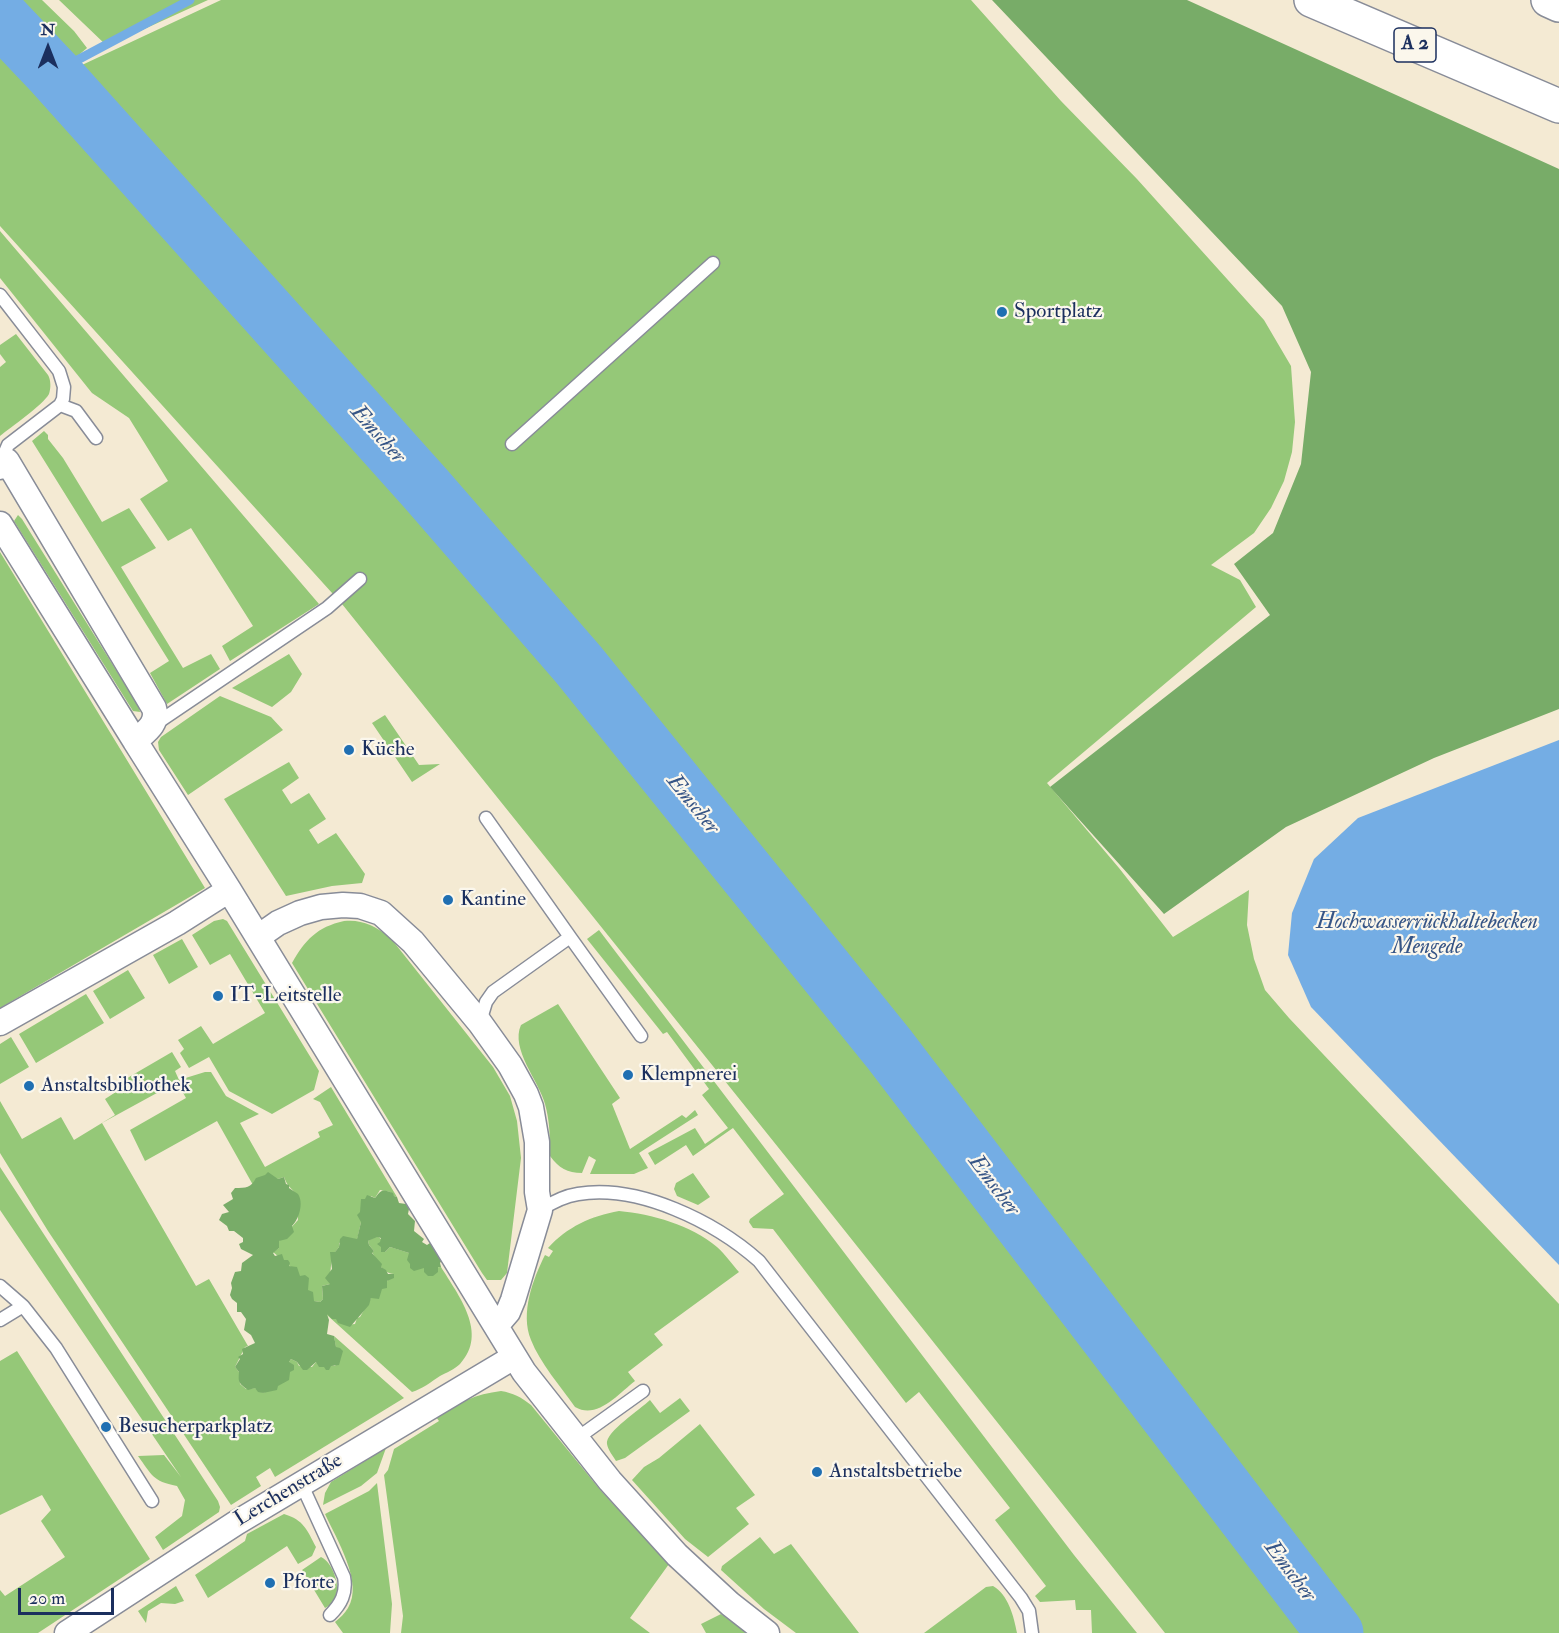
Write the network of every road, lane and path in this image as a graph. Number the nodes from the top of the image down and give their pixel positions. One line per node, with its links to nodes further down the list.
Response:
1 (1311, 0): 4 (highway, A 2)
2 (1548, 0): 3 (highway)
3 (1559, 5)
4 (1559, 106)
5 (713, 263): 9 (lane)
6 (0, 296): 7 (lane)
7 (60, 405): 8 (lane); 10 (lane)
8 (96, 438)
9 (512, 444)
10 (4, 464): 13 (street)
11 (0, 524): 14 (street)
12 (360, 579): 13 (lane)
13 (153, 725): 14 (street)
14 (135, 741): 16 (street)
15 (486, 818): 18 (lane)
16 (229, 890): 17 (street); 19 (street)
17 (258, 937): 20 (street); 26 (street)
18 (570, 937): 20 (lane); 21 (lane)
19 (0, 1023)
20 (480, 1023): 22 (street)
21 (641, 1036)
22 (540, 1210): 26 (street); 36 (lane)
23 (0, 1286): 24 (lane)
24 (23, 1306): 25 (lane); 31 (lane)
25 (0, 1320)
26 (496, 1326): 27 (street)
27 (514, 1357): 29 (street); 30 (street, Lerchenstraße)
28 (643, 1391): 29 (lane)
29 (576, 1439): 35 (street)
30 (301, 1483): 32 (lane); 33 (street, Lerchenstraße)
31 (152, 1501)
32 (330, 1615)
33 (94, 1626): 34 (street, Lerchenstraße)
34 (67, 1633)
35 (767, 1633)
36 (1032, 1633)

